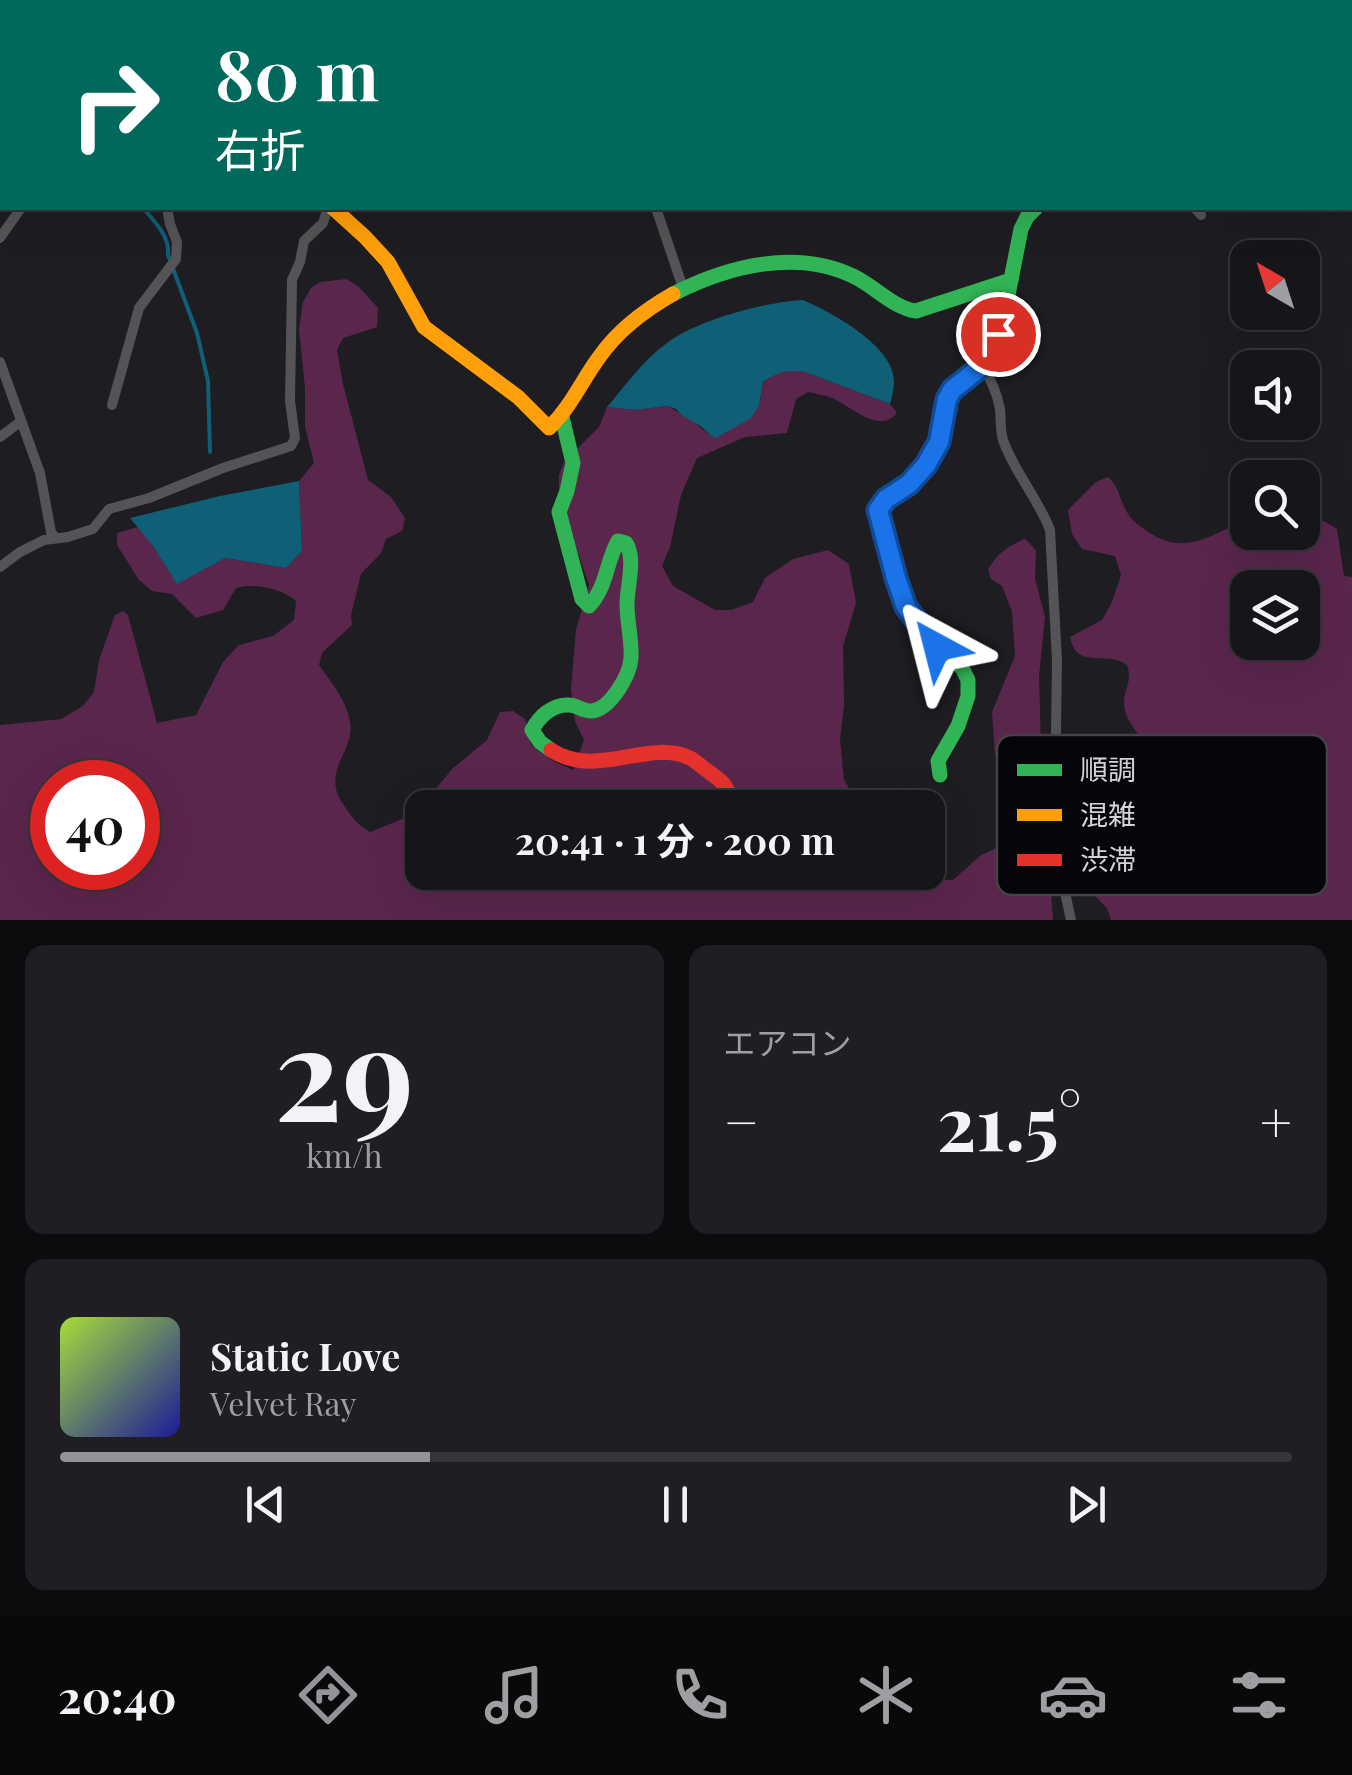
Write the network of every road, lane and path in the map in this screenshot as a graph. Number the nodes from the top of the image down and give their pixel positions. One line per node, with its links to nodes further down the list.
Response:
1 (19, 210): 7 (street)
2 (167, 210): 12 (street)
3 (329, 210): 16 (street)
4 (332, 210): 13 (street)
5 (657, 210): 9 (street)
6 (1034, 210): 8 (street)
7 (0, 238)
8 (1011, 280): 9 (street); 11 (street)
9 (683, 288): 13 (street)
10 (0, 362): 14 (street)
11 (982, 366): 18 (street); 19 (street)
12 (112, 405)
13 (562, 417): 20 (street)
14 (20, 422): 15 (street); 16 (street)
15 (0, 436)
16 (56, 537): 17 (street)
17 (0, 567)
18 (1056, 735)
19 (940, 776)
20 (730, 790)
21 (1066, 895): 22 (street)
22 (1071, 920)

